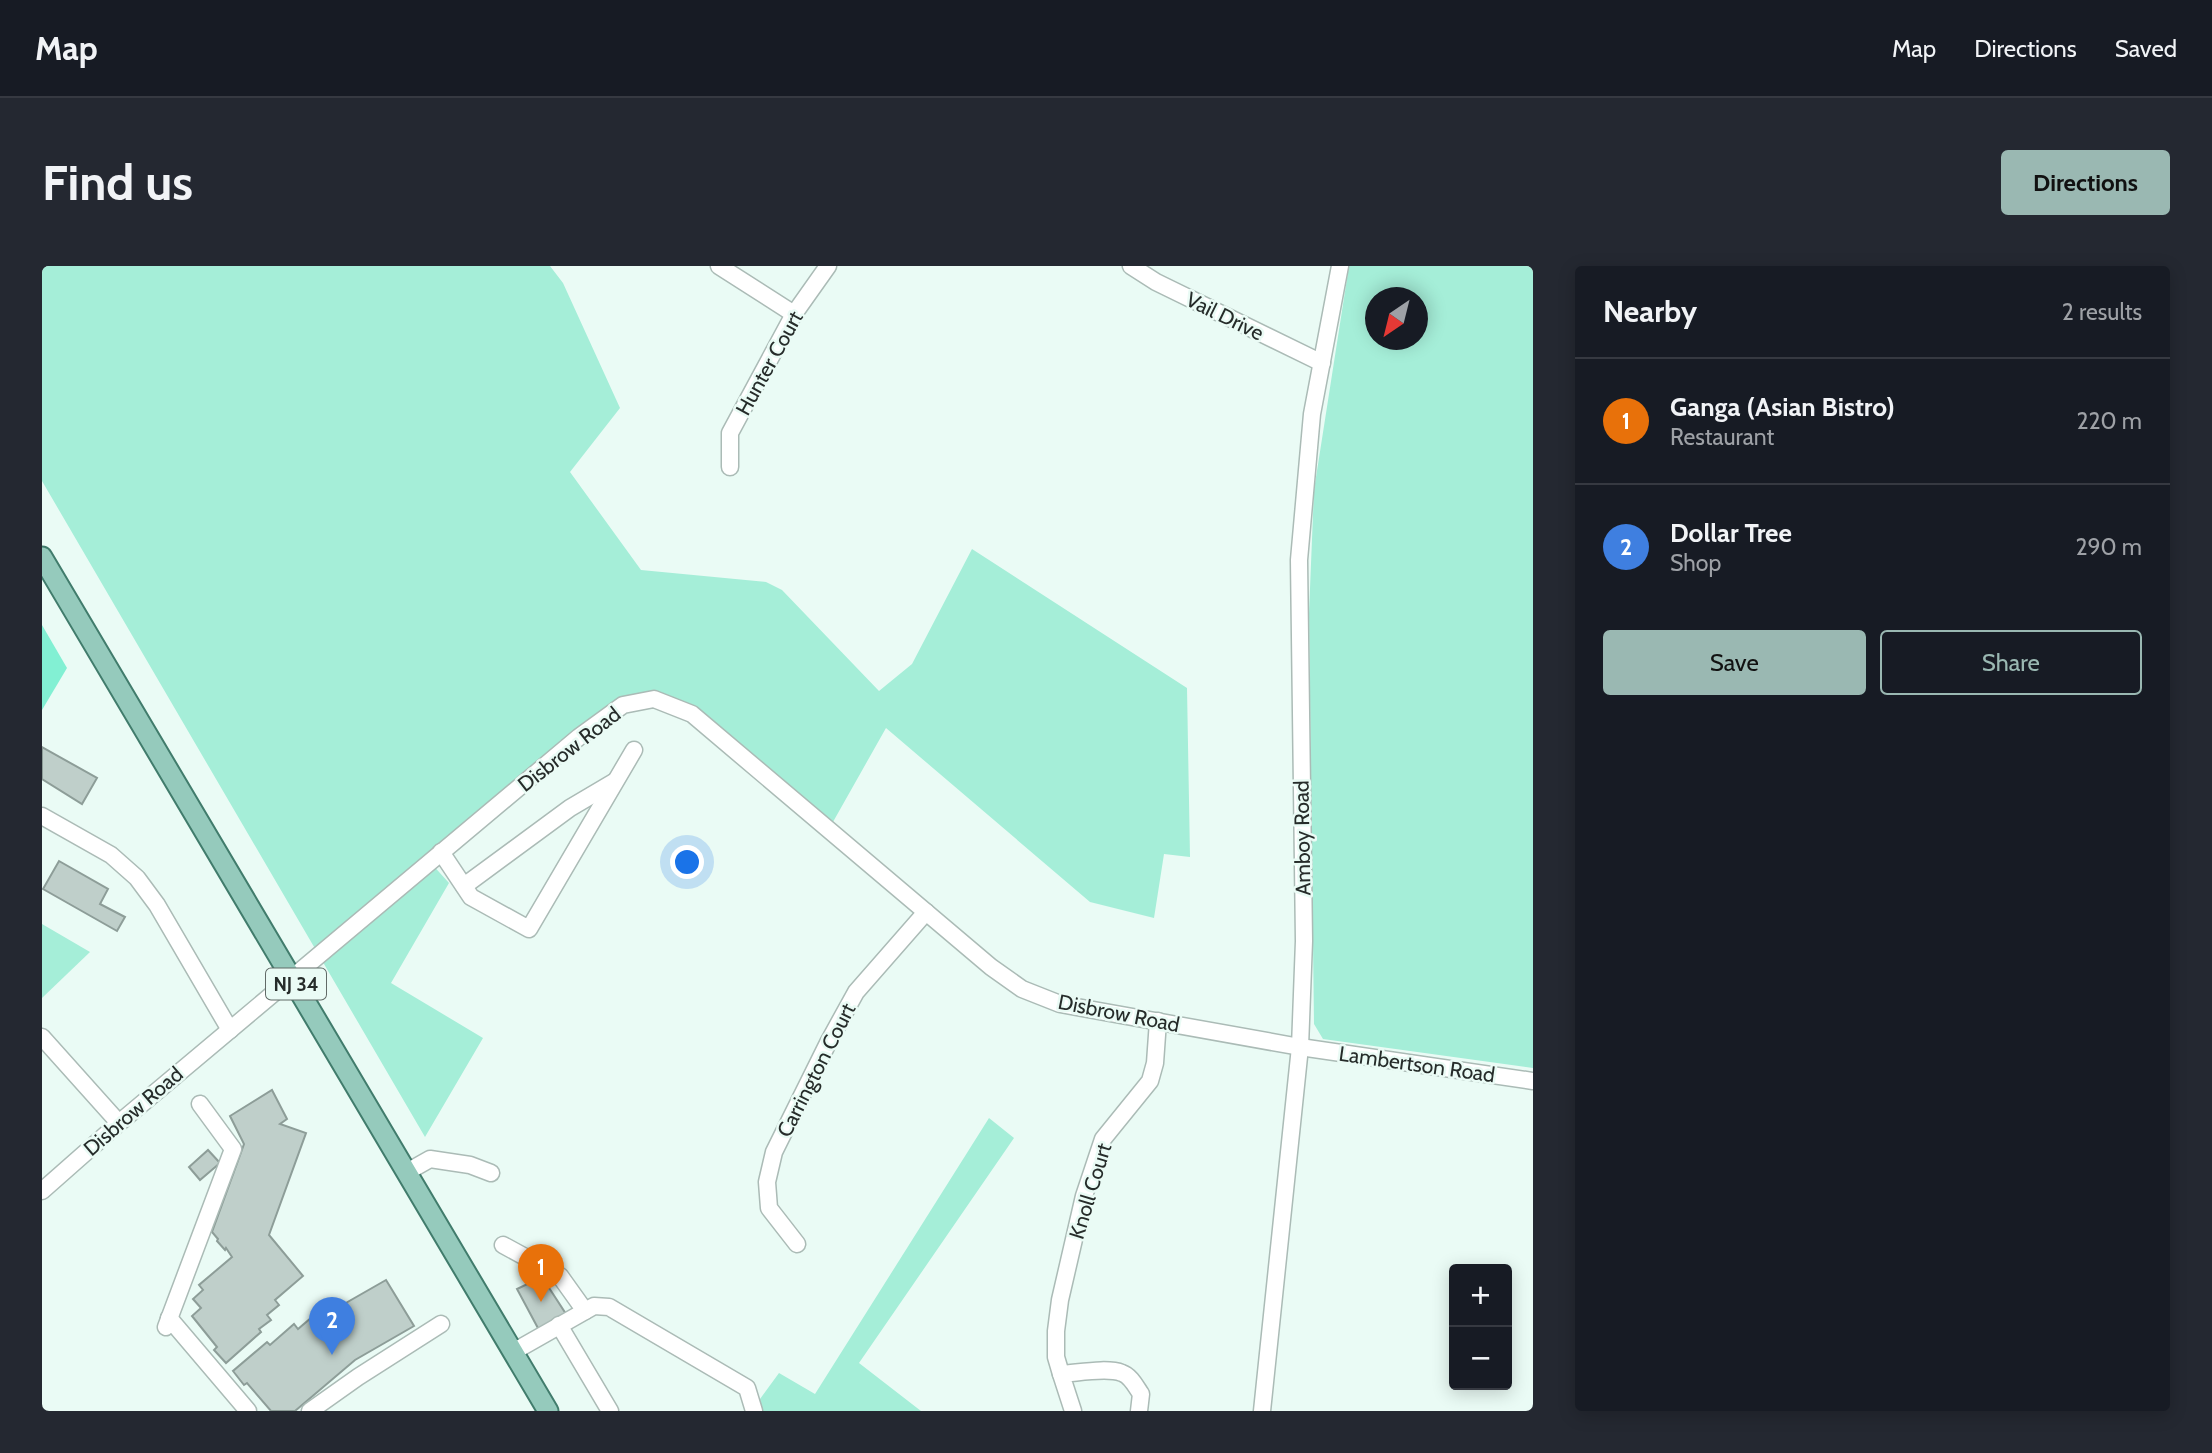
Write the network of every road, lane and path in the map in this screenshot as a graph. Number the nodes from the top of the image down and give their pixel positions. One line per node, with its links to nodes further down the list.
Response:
1 (719, 266): 5 (street)
2 (828, 266): 5 (street, Hunter Court)
3 (1130, 266): 6 (street, Vail Drive)
4 (1340, 266): 6 (street, Amboy Road)
5 (794, 314): 7 (street, Hunter Court)
6 (1321, 363): 19 (street, Amboy Road)
7 (730, 467)
8 (42, 557): 15 (main road, NJ 34)
9 (634, 750): 10 (street)
10 (615, 782): 13 (street); 13 (street)
11 (42, 816): 17 (street)
12 (441, 852): 13 (street); 14 (street, Disbrow Road); 15 (street, Disbrow Road)
13 (464, 886)
14 (926, 912): 16 (street, Disbrow Road); 26 (street, Carrington Court)
15 (292, 977): 17 (street, Disbrow Road); 23 (main road, NJ 34)
16 (1158, 1021): 19 (street, Disbrow Road); 32 (street, Knoll Court)
17 (230, 1030): 22 (street, Disbrow Road)
18 (42, 1037): 22 (street)
19 (1300, 1047): 20 (street, Lambertson Road); 40 (street, Amboy Road)
20 (1533, 1081)
21 (200, 1104): 33 (street)
22 (119, 1123): 25 (street, Disbrow Road)
23 (407, 1172): 24 (street); 31 (main road, NJ 34)
24 (491, 1173)
25 (42, 1191)
26 (797, 1244)
27 (503, 1245): 28 (street)
28 (585, 1311): 30 (street); 37 (street)
29 (441, 1324): 34 (street)
30 (559, 1325): 31 (street); 36 (street)
31 (513, 1352): 35 (main road, NJ 34)
32 (1061, 1374): 38 (street, Knoll Court); 39 (street)
33 (248, 1411)
34 (310, 1411)
35 (548, 1411)
36 (610, 1411)
37 (754, 1411)
38 (1073, 1411)
39 (1139, 1411)
40 (1262, 1411)

